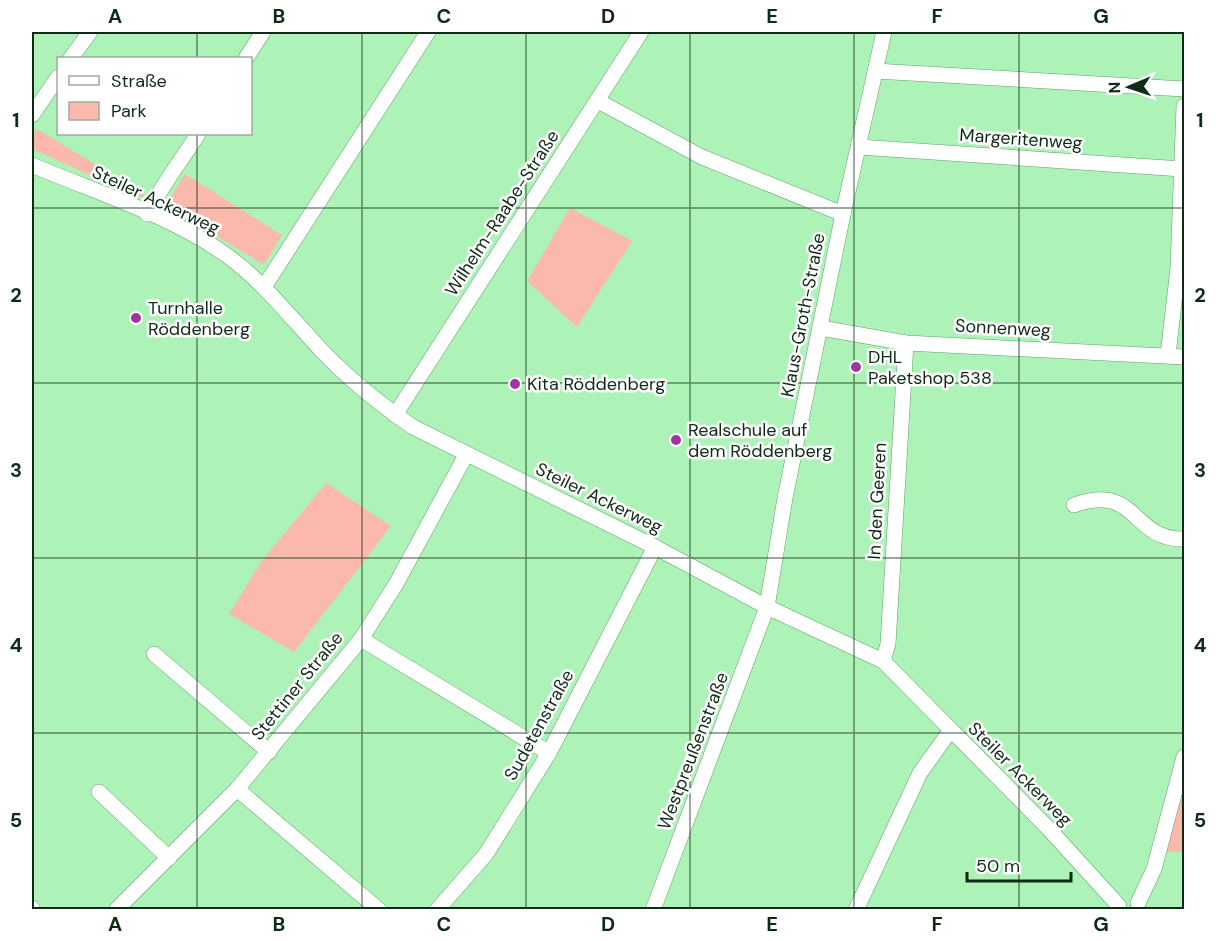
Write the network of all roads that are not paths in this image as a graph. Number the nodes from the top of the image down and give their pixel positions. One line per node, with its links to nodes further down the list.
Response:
1 (90, 32): 6 (street)
2 (263, 32): 7 (street)
3 (428, 32): 20 (street)
4 (641, 32): 11 (street, Wilhelm-Raabe-Straße)
5 (884, 32): 8 (street, Klaus-Groth-Straße)
6 (72, 57)
7 (247, 57)
8 (875, 71): 10 (street); 15 (street, Klaus-Groth-Straße)
9 (57, 78): 13 (street)
10 (1185, 89)
11 (598, 101): 19 (street); 25 (street, Wilhelm-Raabe-Straße)
12 (1185, 106): 17 (street)
13 (32, 115)
14 (197, 135): 18 (street)
15 (859, 147): 17 (street, Margeritenweg); 19 (street, Klaus-Groth-Straße)
16 (32, 165): 18 (street, Steiler Ackerweg)
17 (1182, 169): 23 (street)
18 (147, 214): 20 (street, Steiler Ackerweg)
19 (843, 214): 21 (street, Klaus-Groth-Straße)
20 (264, 287): 25 (street, Steiler Ackerweg)
21 (821, 328): 22 (street, Sonnenweg); 30 (street, Klaus-Groth-Straße)
22 (906, 343): 23 (street, Sonnenweg); 33 (street, In den Geeren)
23 (1168, 356): 24 (street, Sonnenweg)
24 (1185, 357)
25 (395, 415): 26 (street, Steiler Ackerweg)
26 (466, 455): 29 (street, Steiler Ackerweg); 31 (street, Stettiner Straße)
27 (1074, 505): 28 (street)
28 (1185, 539)
29 (655, 547): 30 (street, Steiler Ackerweg); 36 (street, Sudetenstraße)
30 (767, 607): 33 (street, Steiler Ackerweg); 46 (street, Westpreußenstraße)
31 (361, 639): 35 (street, Stettiner Straße); 36 (street)
32 (154, 654): 35 (street)
33 (884, 661): 34 (street, Steiler Ackerweg)
34 (950, 731): 42 (street, Steiler Ackerweg); 47 (street)
35 (269, 752): 38 (street, Stettiner Straße)
36 (549, 753): 45 (street, Sudetenstraße)
37 (1185, 757): 41 (street)
38 (237, 789): 40 (street, Stettiner Straße); 44 (street)
39 (99, 792): 40 (street)
40 (169, 858): 43 (street, Stettiner Straße)
41 (1140, 906): 42 (street, Steiler Ackerweg)
42 (1118, 908)
43 (116, 909)
44 (379, 909)
45 (438, 909)
46 (653, 909)
47 (856, 909)

